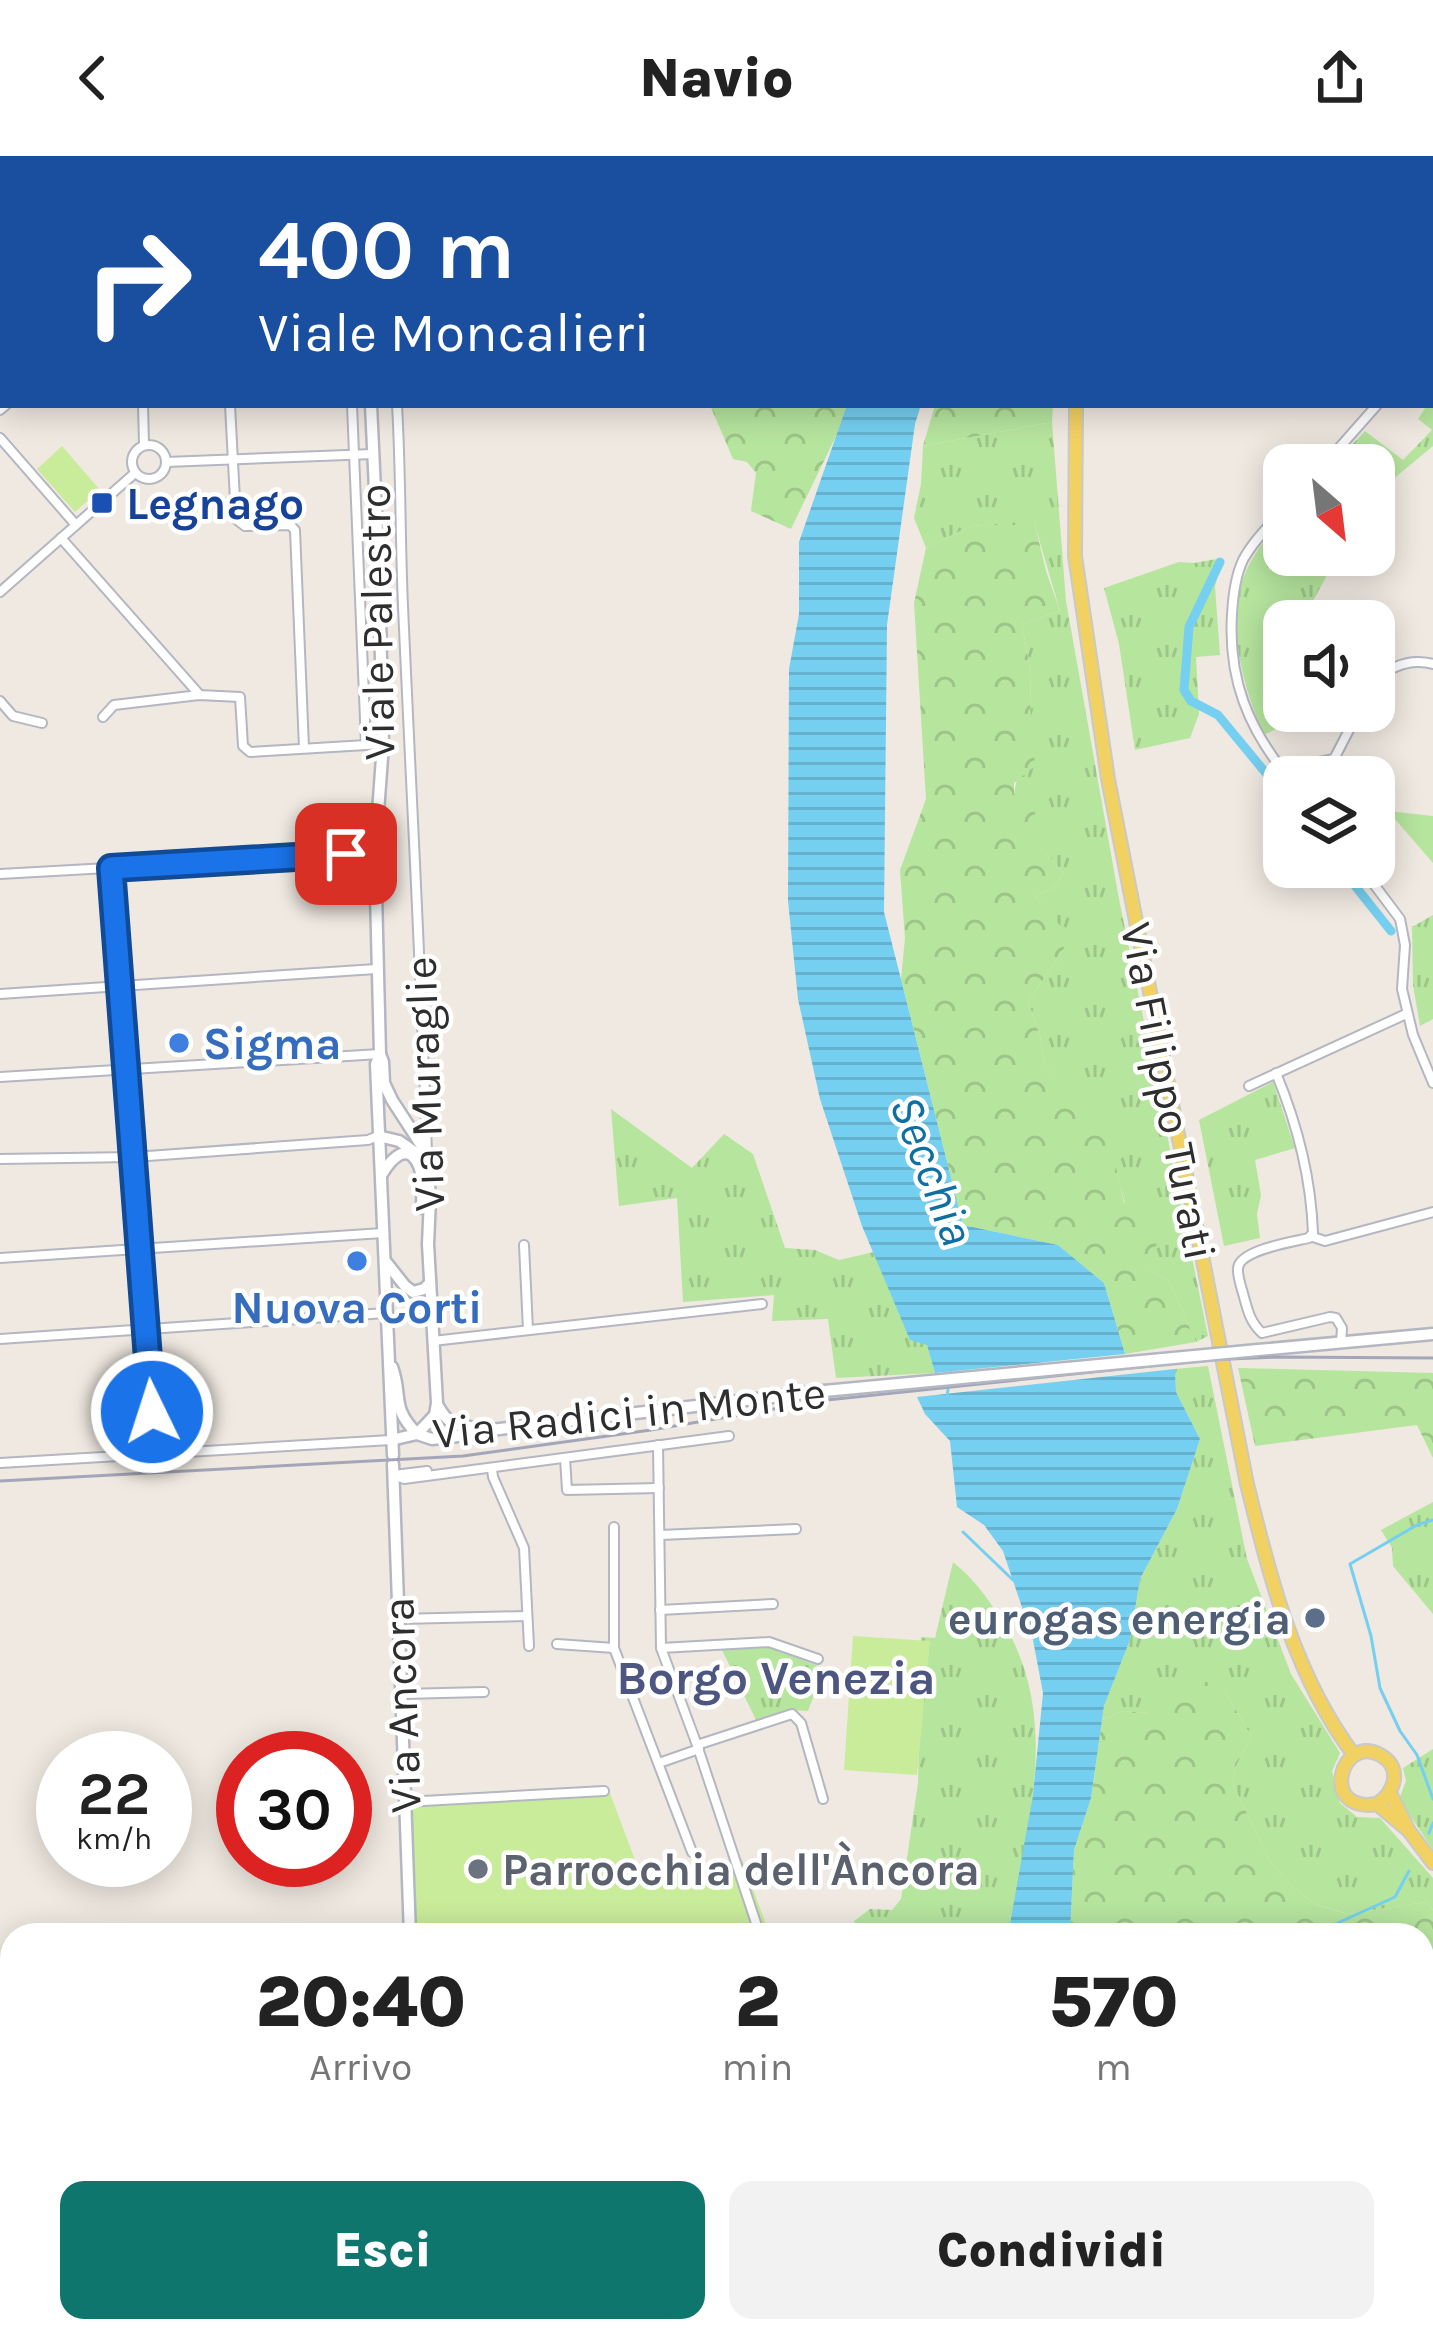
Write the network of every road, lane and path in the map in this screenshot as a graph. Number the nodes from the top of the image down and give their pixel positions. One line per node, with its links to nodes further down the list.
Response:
1 (143, 408): 10 (street)
2 (230, 408): 13 (street)
3 (352, 408): 11 (street)
4 (371, 408): 12 (main road, Viale Palestro)
5 (397, 408): 45 (street, Via Muraglie)
6 (1076, 408): 95 (main road, Via Filippo Turati)
7 (1374, 408): 9 (street)
8 (0, 438): 16 (street)
9 (1343, 444)
10 (144, 446): 14 (street); 15 (street)
11 (354, 454): 12 (street); 13 (street); 26 (street)
12 (373, 454): 27 (main road, Viale Palestro)
13 (232, 458): 14 (street); 28 (street)
14 (166, 462): 15 (street)
15 (135, 473): 16 (street)
16 (76, 525): 18 (street)
17 (1263, 535): 29 (street)
18 (62, 538): 19 (street); 22 (street)
19 (0, 592)
20 (1433, 664): 21 (street)
21 (1395, 668)
22 (199, 694): 24 (street); 28 (street)
23 (0, 701): 25 (street)
24 (103, 717)
25 (42, 723)
26 (366, 744): 27 (street); 28 (street)
27 (382, 744): 30 (main road, Viale Palestro)
28 (304, 748)
29 (1273, 756)
30 (376, 853): 31 (street); 34 (main road, Viale Palestro)
31 (111, 868): 32 (street); 35 (street)
32 (0, 874)
33 (1377, 888): 37 (street)
34 (376, 969): 35 (street); 38 (main road, Viale Palestro)
35 (122, 985): 36 (street); 39 (street)
36 (0, 994)
37 (1407, 1013): 40 (street); 42 (street)
38 (380, 1054): 39 (street); 44 (main road, Viale Palestro); 45 (main road, Viale Palestro)
39 (128, 1070): 41 (street); 46 (street)
40 (1276, 1073): 43 (street); 52 (street)
41 (0, 1077)
42 (1433, 1083)
43 (1250, 1086)
44 (378, 1136): 46 (street); 48 (main road, Viale Palestro); 49 (main road)
45 (427, 1154): 49 (main road, Via Muraglie)
46 (134, 1157): 47 (street); 55 (street)
47 (0, 1160)
48 (380, 1177): 51 (main road, Viale Palestro); 53 (main road)
49 (428, 1204): 53 (main road, Via Muraglie)
50 (1433, 1212): 52 (street)
51 (383, 1233): 55 (street); 57 (main road, Viale Palestro)
52 (1310, 1236): 66 (street)
53 (428, 1244): 58 (main road, Via Muraglie)
54 (524, 1245): 62 (street)
55 (140, 1248): 56 (street); 61 (street)
56 (0, 1258)
57 (384, 1260): 58 (main road); 60 (main road, Viale Palestro)
58 (430, 1283): 65 (main road, Via Muraglie)
59 (762, 1304): 62 (street)
60 (386, 1313): 61 (street); 67 (main road, Viale Palestro)
61 (145, 1328): 64 (street); 74 (street)
62 (529, 1330): 65 (street)
63 (1433, 1334): 66 (main road, Via Radici in Monte)
64 (0, 1339)
65 (433, 1341): 68 (main road, Via Muraglie)
66 (1341, 1342): 69 (main road, Via Radici in Monte, bridge)
67 (388, 1356): 70 (main road); 72 (main road, Viale Palestro)
68 (436, 1403): 69 (main road); 70 (main road)
69 (482, 1431): 70 (main road, Via Radici in Monte)
70 (417, 1434): 72 (main road, Via Radici in Monte)
71 (729, 1436): 73 (street)
72 (391, 1440): 74 (street, Via Radici in Monte); 77 (main road, Via Ancora)
73 (658, 1445): 75 (street); 79 (street)
74 (155, 1454): 76 (street, Via Radici in Monte)
75 (565, 1458): 78 (street); 79 (street)
76 (0, 1463)
77 (394, 1464): 78 (street); 86 (main road, Via Ancora)
78 (492, 1469): 85 (street)
79 (659, 1488): 82 (street)
80 (614, 1527): 89 (street)
81 (796, 1529): 82 (street)
82 (660, 1535): 84 (street)
83 (772, 1604): 84 (street)
84 (660, 1610): 90 (street)
85 (526, 1616): 86 (street); 88 (street)
86 (398, 1618): 93 (main road, Via Ancora)
87 (557, 1644): 89 (street)
88 (529, 1646)
89 (614, 1648): 96 (street)
90 (661, 1648): 91 (street); 94 (street)
91 (818, 1659)
92 (484, 1692): 93 (street)
93 (400, 1694): 100 (main road, Via Ancora)
94 (698, 1747): 96 (street); 99 (street); 106 (street)
95 (1354, 1755): 98 (main road, Via Filippo Turati); 101 (main road, Via Filippo Turati)
96 (658, 1763): 103 (street)
97 (604, 1790): 100 (street)
98 (1390, 1793): 101 (main road); 102 (main road, Via Filippo Turati)
99 (823, 1799)
100 (405, 1802): 105 (main road, Via Ancora)
101 (1377, 1804): 102 (main road, Via Filippo Turati)
102 (1409, 1831): 104 (main road, Via Filippo Turati)
103 (692, 1852)
104 (1433, 1863)
105 (410, 1923)
106 (756, 1923)

